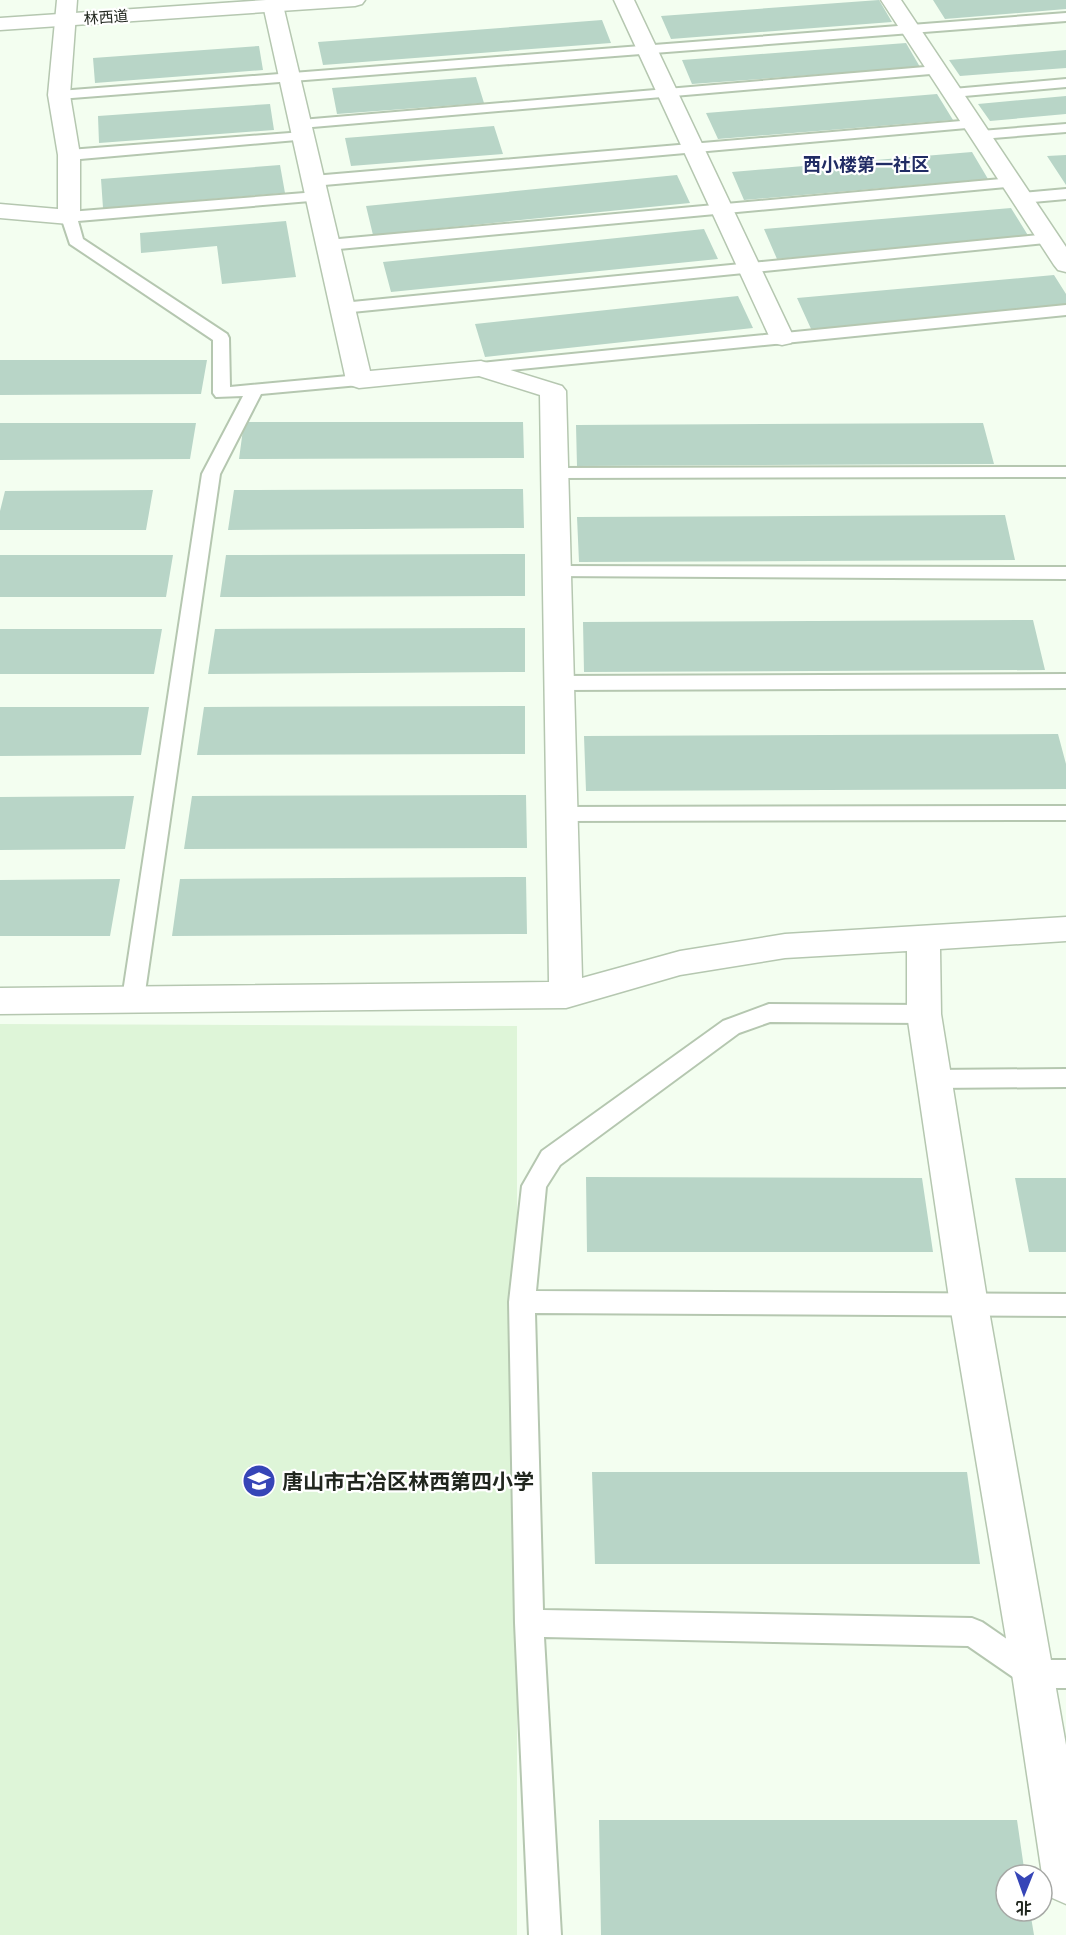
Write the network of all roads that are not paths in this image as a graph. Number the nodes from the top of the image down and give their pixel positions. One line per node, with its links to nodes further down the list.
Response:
1 (355, 0): 4 (street, 林西道)
2 (624, 0): 9 (street)
3 (891, 0): 8 (street)
4 (273, 6): 5 (street, 林西道); 11 (street)
5 (67, 10): 7 (street, 林西道); 15 (street)
6 (1066, 17): 8 (lane)
7 (0, 24)
8 (910, 29): 9 (lane); 10 (street)
9 (647, 49): 11 (lane); 13 (street)
10 (937, 70): 13 (lane); 14 (street)
11 (289, 77): 15 (lane); 18 (street)
12 (1066, 83): 14 (lane)
13 (667, 93): 18 (lane); 19 (street)
14 (953, 93): 17 (street)
15 (59, 95): 20 (street)
16 (1066, 128): 17 (lane)
17 (977, 129): 19 (lane); 22 (street)
18 (302, 130): 20 (lane); 21 (street)
19 (693, 148): 21 (lane); 24 (street)
20 (69, 155): 26 (street)
21 (315, 189): 26 (lane); 27 (street)
22 (1017, 190): 23 (lane); 24 (lane); 28 (street)
23 (1066, 194)
24 (722, 209): 27 (lane); 29 (street)
25 (0, 211): 26 (street)
26 (69, 217): 35 (lane)
27 (328, 245): 30 (street)
28 (1060, 251): 29 (lane)
29 (749, 268): 30 (lane); 32 (street)
30 (342, 308): 34 (street)
31 (1066, 310): 32 (lane)
32 (782, 338): 33 (lane)
33 (481, 368): 34 (street); 37 (street)
34 (359, 380): 35 (lane)
35 (255, 390): 47 (lane)
36 (1066, 472): 37 (lane)
37 (555, 473): 38 (street)
38 (557, 572): 39 (lane); 41 (street)
39 (1066, 573)
40 (1066, 681): 41 (lane)
41 (559, 683): 43 (street)
42 (1066, 813): 43 (lane)
43 (562, 814): 46 (street)
44 (1066, 929): 45 (street)
45 (923, 938): 46 (street); 49 (street)
46 (566, 995): 47 (street)
47 (133, 999): 48 (street)
48 (0, 1000)
49 (924, 1014): 51 (street); 52 (lane)
50 (1066, 1078): 51 (lane)
51 (934, 1079): 53 (street)
52 (522, 1302): 53 (lane); 55 (lane)
53 (969, 1305): 54 (lane); 56 (street)
54 (1066, 1305)
55 (529, 1623): 56 (lane); 58 (lane)
56 (1050, 1674): 57 (street)
57 (1066, 1881)
58 (545, 1935)

